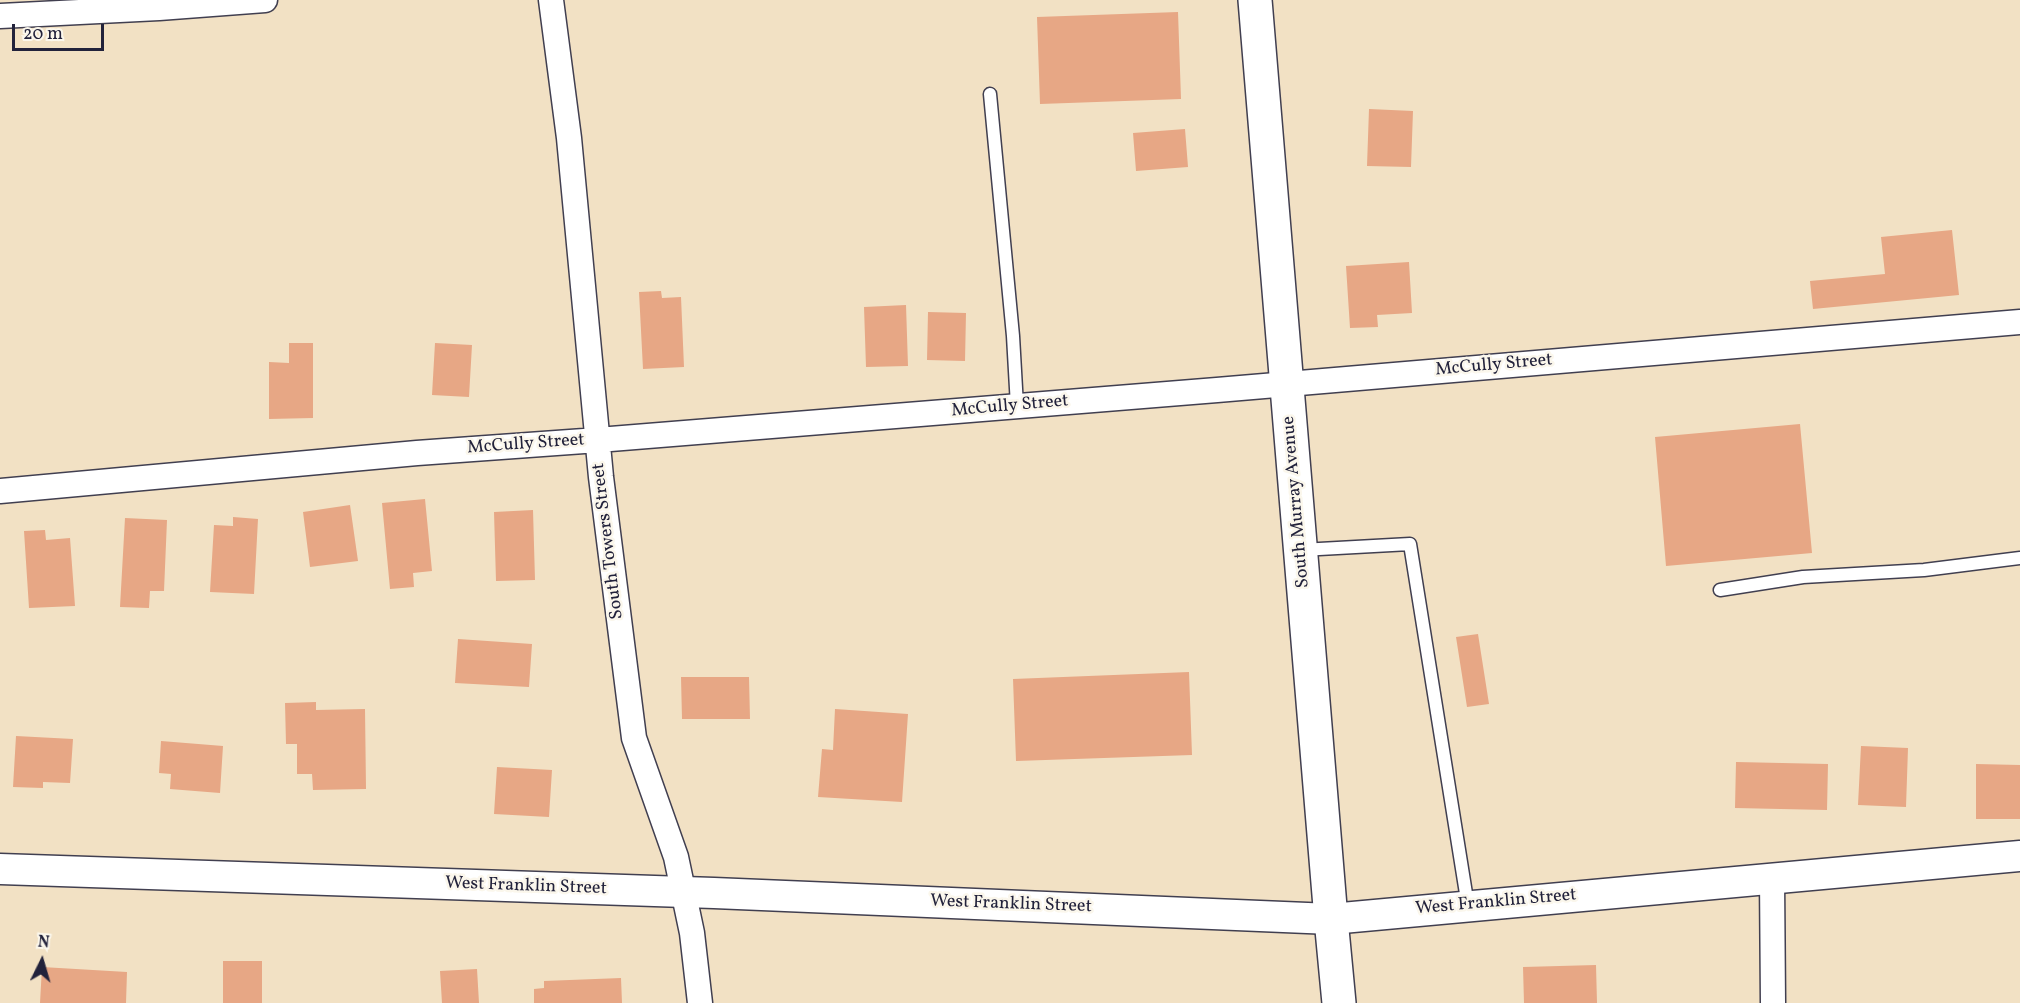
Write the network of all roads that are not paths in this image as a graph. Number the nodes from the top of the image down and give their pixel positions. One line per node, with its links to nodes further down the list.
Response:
1 (265, 0): 4 (street)
2 (551, 0): 9 (street, South Towers Street)
3 (1255, 0): 7 (main road, South Murray Avenue)
4 (0, 16)
5 (990, 94): 8 (lane)
6 (2020, 322): 7 (street, McCully Street)
7 (1287, 384): 8 (street, McCully Street); 11 (main road, South Murray Avenue)
8 (1017, 406): 9 (street, McCully Street)
9 (598, 440): 10 (street, McCully Street); 17 (street, South Towers Street)
10 (0, 491)
11 (1301, 550): 18 (lane); 19 (main road, South Murray Avenue)
12 (2020, 558): 13 (lane)
13 (1720, 590)
14 (2020, 856): 16 (street, West Franklin Street)
15 (0, 868): 17 (street, West Franklin Street)
16 (1772, 878): 18 (street, West Franklin Street); 22 (street)
17 (684, 892): 19 (street, West Franklin Street); 20 (street, South Towers Street)
18 (1468, 906): 19 (street, West Franklin Street)
19 (1331, 918): 21 (main road, South Murray Avenue)
20 (700, 1003)
21 (1339, 1003)
22 (1773, 1003)

